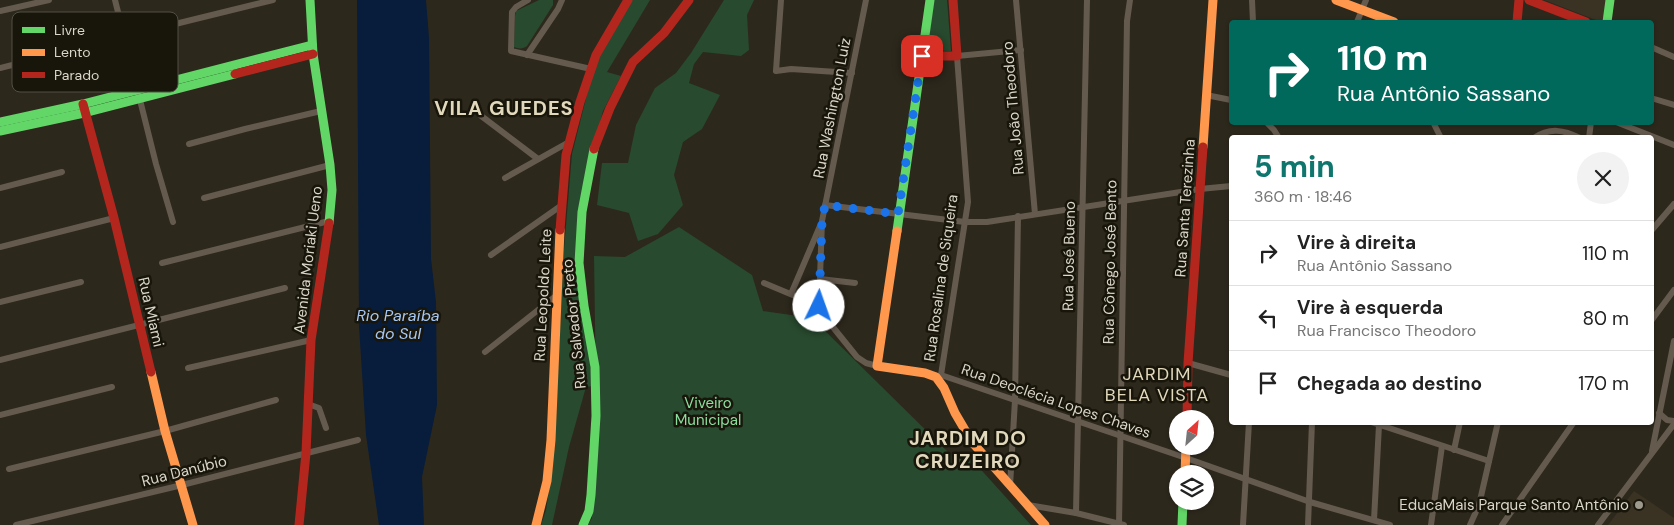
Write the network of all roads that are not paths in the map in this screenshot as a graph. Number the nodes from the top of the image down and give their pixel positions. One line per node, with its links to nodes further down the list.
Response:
1 (49, 0): 25 (street)
2 (273, 0): 32 (street)
3 (310, 0): 34 (street, Avenida Moriaki Ueno)
4 (528, 0): 36 (street)
5 (557, 0): 23 (street)
6 (562, 0): 23 (street)
7 (628, 0): 40 (street, Rua Leopoldo Leite)
8 (689, 0): 153 (street, Rua Salvador Preto)
9 (781, 0): 41 (street)
10 (866, 0): 41 (street, Rua Washington Luiz)
11 (930, 0): 37 (street)
12 (952, 0): 38 (street, Rua Rosalina de Siqueira)
13 (1016, 0): 35 (street, Rua João Theodoro)
14 (1087, 0): 76 (street, Rua José Bueno)
15 (1130, 0): 72 (street, Rua Cônego José Bento)
16 (1213, 0): 45 (street, Rua Santa Terezinha)
17 (1252, 0): 26 (street)
18 (1336, 0): 24 (street)
19 (1366, 0): 24 (street)
20 (1519, 0): 29 (street)
21 (1529, 0): 30 (street)
22 (1610, 0): 31 (street)
23 (558, 9): 36 (street)
24 (1362, 10): 27 (street); 28 (street)
25 (0, 11)
26 (1253, 20)
27 (1358, 20)
28 (1389, 20)
29 (1517, 20)
30 (1581, 20)
31 (1607, 20)
32 (178, 23)
33 (1654, 48): 39 (street)
34 (313, 50): 42 (street); 50 (street, Avenida Moriaki Ueno)
35 (1021, 50): 38 (street); 78 (street, Rua João Theodoro)
36 (527, 55): 40 (street)
37 (922, 56): 38 (street); 77 (street)
38 (957, 56): 84 (street, Rua Rosalina de Siqueira)
39 (1674, 57)
40 (591, 69): 61 (street, Rua Leopoldo Leite)
41 (852, 73): 75 (street, Rua Washington Luiz)
42 (178, 84)
43 (146, 92): 44 (street)
44 (138, 94): 49 (street); 83 (street)
45 (1206, 95): 47 (street); 70 (street, Rua Santa Terezinha)
46 (1654, 99): 48 (street)
47 (1229, 100)
48 (1674, 105)
49 (84, 109): 52 (street); 55 (street); 80 (street, Rua Miami)
50 (321, 111): 62 (street); 65 (street, Avenida Moriaki Ueno)
51 (480, 115): 64 (street)
52 (0, 122)
53 (1269, 125): 56 (street)
54 (1624, 125): 59 (street)
55 (0, 131)
56 (1277, 135)
57 (1539, 135): 58 (street)
58 (1573, 135)
59 (1649, 135)
60 (1654, 137): 63 (street)
61 (569, 142): 64 (street); 73 (street, Rua Leopoldo Leite)
62 (189, 144)
63 (1674, 145)
64 (538, 159): 67 (street)
65 (330, 165): 71 (street); 81 (street, Avenida Moriaki Ueno)
66 (62, 172): 69 (street)
67 (505, 178)
68 (1229, 186): 70 (street)
69 (0, 188)
70 (1200, 189): 72 (street); 105 (street, Rua Santa Terezinha)
71 (204, 198)
72 (1123, 200): 76 (street); 130 (street, Rua Cônego José Bento)
73 (562, 204): 87 (street); 96 (street, Rua Leopoldo Leite)
74 (1674, 204): 85 (street)
75 (825, 205): 77 (street); 82 (street, Rua Washington Luiz)
76 (1082, 207): 78 (street); 117 (street, Rua José Bueno)
77 (898, 214): 84 (street); 106 (street)
78 (1035, 214): 79 (street)
79 (1018, 216): 84 (street); 112 (street)
80 (114, 218): 86 (street); 100 (street, Rua Miami)
81 (329, 221): 88 (street); 101 (street, Avenida Moriaki Ueno)
82 (822, 221): 89 (street, Rua Washington Luiz); 95 (street, Rua Washington Luiz)
83 (173, 222)
84 (966, 222): 109 (street, Rua Rosalina de Siqueira)
85 (1654, 227)
86 (0, 247)
87 (490, 255)
88 (162, 262)
89 (820, 279): 92 (street); 98 (street, Rua Washington Luiz)
90 (82, 282): 97 (street)
91 (764, 283): 95 (street)
92 (855, 283)
93 (285, 288): 100 (street)
94 (1674, 290): 99 (street)
95 (791, 294): 98 (street)
96 (557, 295): 103 (street); 152 (street, Rua Leopoldo Leite)
97 (0, 302)
98 (819, 306): 106 (street)
99 (1654, 317)
100 (140, 325): 104 (street); 127 (street, Rua Miami)
101 (311, 340): 107 (street); 113 (street, Avenida Moriaki Ueno)
102 (1674, 341): 115 (street)
103 (485, 352)
104 (0, 360)
105 (1188, 363): 108 (street); 114 (street, Rua Santa Terezinha)
106 (877, 366): 109 (street)
107 (188, 368)
108 (1229, 374)
109 (938, 376): 112 (street, Rua Deoclécia Lopes Chaves); 143 (street)
110 (112, 387): 116 (street)
111 (276, 400): 127 (street)
112 (1015, 400): 117 (street, Rua Deoclécia Lopes Chaves); 143 (street)
113 (308, 404): 126 (street); 136 (street, Avenida Moriaki Ueno)
114 (1187, 410)
115 (1659, 413): 118 (street); 129 (street)
116 (0, 415)
117 (1079, 422): 130 (street, Rua Deoclécia Lopes Chaves); 147 (street, Rua José Bueno)
118 (1674, 422): 131 (street)
119 (1249, 425): 141 (street)
120 (1312, 425): 144 (street)
121 (1379, 425): 128 (street); 148 (street)
122 (1398, 425): 128 (street)
123 (1459, 425): 134 (street)
124 (1497, 425): 138 (street)
125 (1572, 425): 162 (street)
126 (326, 428)
127 (165, 431): 140 (street); 142 (street, Rua Miami)
128 (1396, 431): 133 (street)
129 (1656, 431): 131 (street); 135 (street)
130 (1119, 436): 137 (street, Rua Deoclécia Lopes Chaves); 155 (street, Rua Cônego José Bento)
131 (1664, 436): 135 (street)
132 (358, 440): 136 (street, Rua Danúbio)
133 (1442, 446): 134 (street); 160 (street)
134 (1454, 450): 138 (street)
135 (1652, 452): 163 (street)
136 (306, 453): 142 (street, Rua Danúbio); 151 (street, Avenida Moriaki Ueno)
137 (1186, 458): 139 (street); 141 (street, Rua Deoclécia Lopes Chaves)
138 (1488, 461): 161 (street)
139 (1186, 465)
140 (10, 469)
141 (1246, 480): 144 (street, Rua Deoclécia Lopes Chaves); 157 (street)
142 (182, 485): 149 (street, Rua Danúbio); 150 (street, Rua Miami)
143 (1010, 486): 145 (street)
144 (1310, 502): 148 (street, Rua Deoclécia Lopes Chaves); 158 (street)
145 (1028, 505): 147 (street); 154 (street)
146 (1183, 510): 156 (street)
147 (1076, 513): 155 (street)
148 (1374, 520): 159 (street, Rua Deoclécia Lopes Chaves)
149 (16, 525)
150 (193, 525)
151 (299, 525)
152 (536, 525)
153 (583, 525)
154 (1045, 525)
155 (1120, 525)
156 (1182, 525)
157 (1243, 525)
158 (1308, 525)
159 (1390, 525)
160 (1430, 525)
161 (1470, 525)
162 (1502, 525)
163 (1598, 525)

